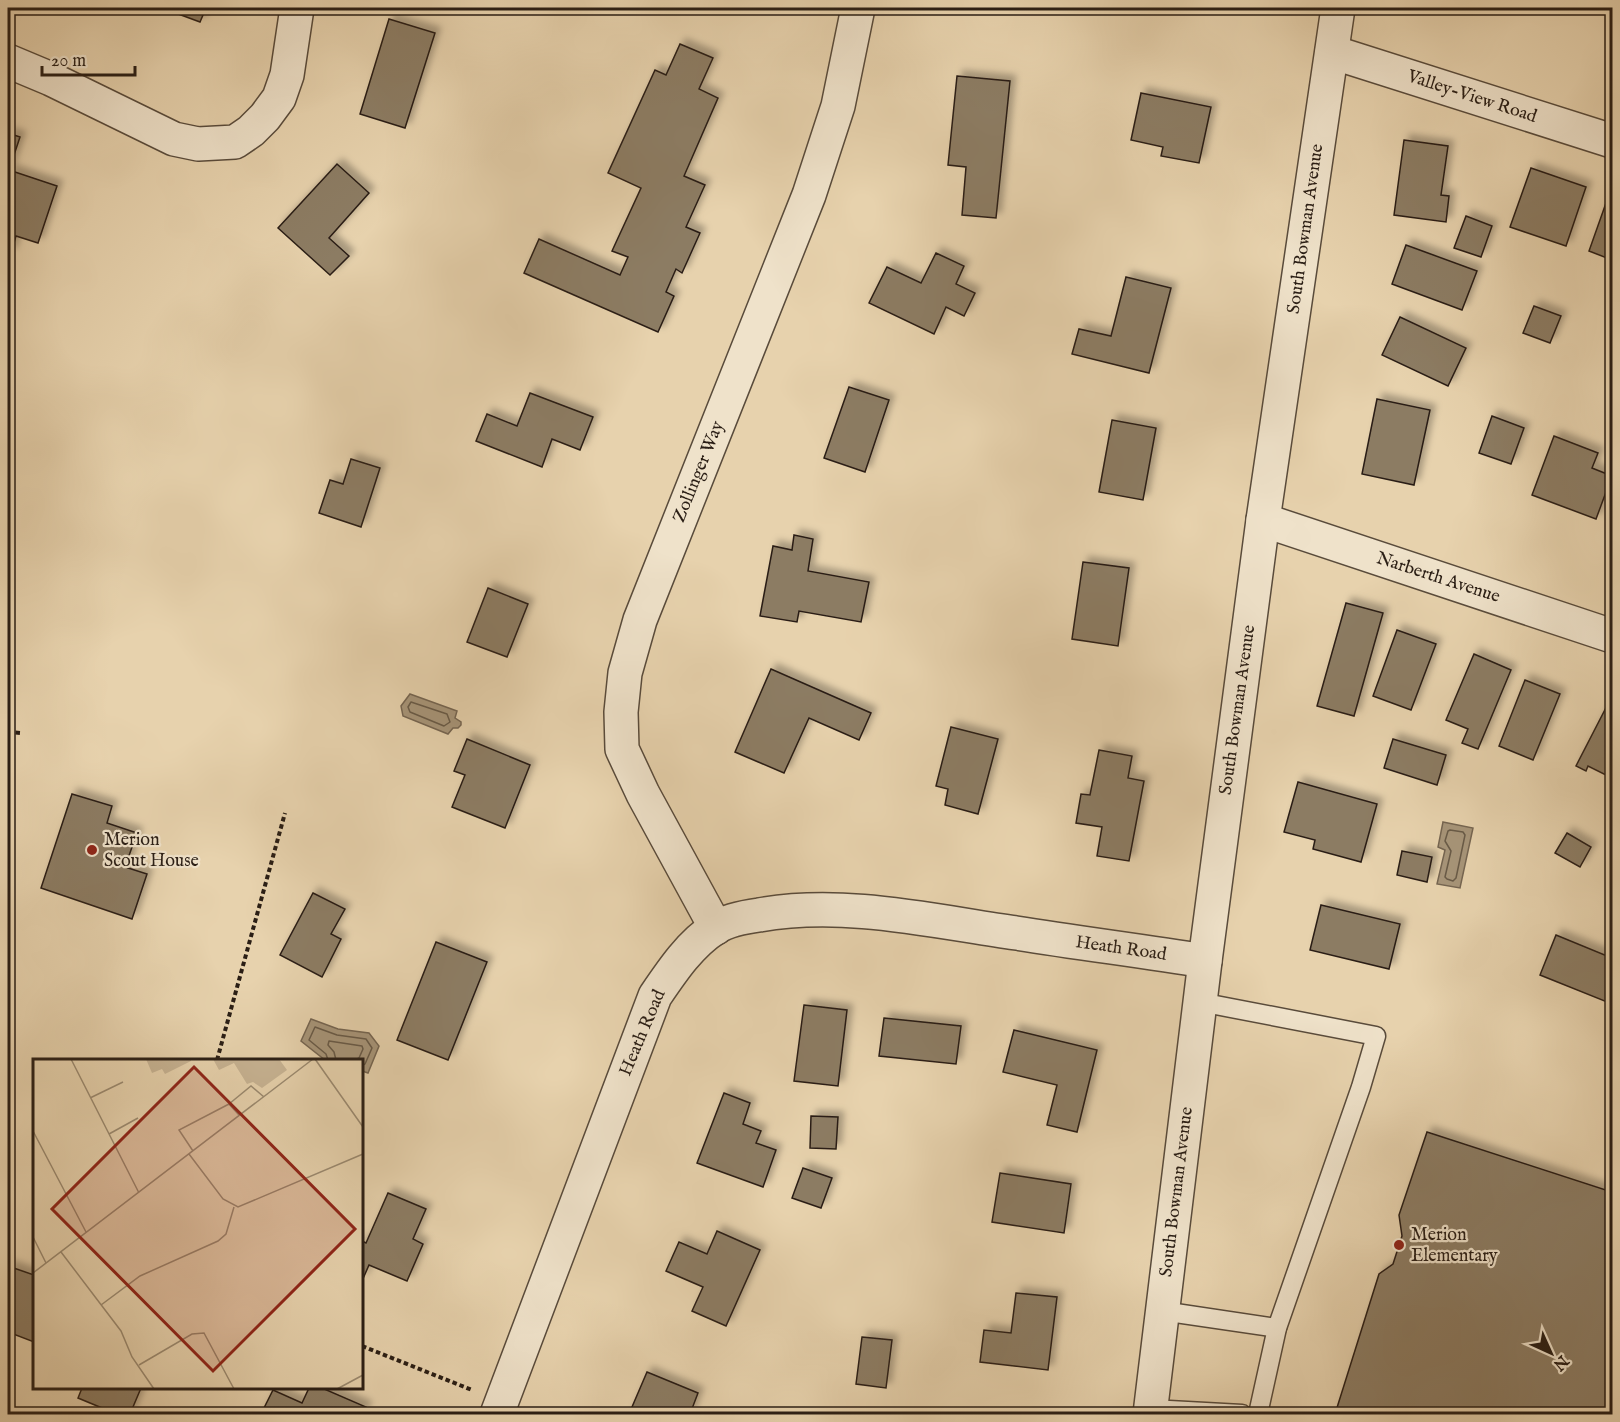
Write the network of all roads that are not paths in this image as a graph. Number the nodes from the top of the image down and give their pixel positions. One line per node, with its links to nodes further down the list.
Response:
1 (297, 8): 5 (street)
2 (858, 8): 9 (street, Zollinger Way)
3 (1338, 8): 4 (street, South Bowman Avenue)
4 (1332, 52): 6 (street, Valley-View Road); 7 (street, South Bowman Avenue)
5 (8, 61)
6 (1612, 141)
7 (1263, 520): 8 (street, Narberth Avenue); 10 (street, South Bowman Avenue)
8 (1612, 636)
9 (716, 928): 10 (street, Heath Road); 14 (street, Heath Road)
10 (1205, 961): 11 (street, South Bowman Avenue)
11 (1200, 1002): 12 (street, South Bowman Avenue); 13 (lane)
12 (1162, 1311): 13 (lane); 15 (street, South Bowman Avenue)
13 (1277, 1328): 17 (lane)
14 (500, 1409)
15 (1150, 1412): 16 (lane)
16 (1242, 1414)
17 (1258, 1414)

